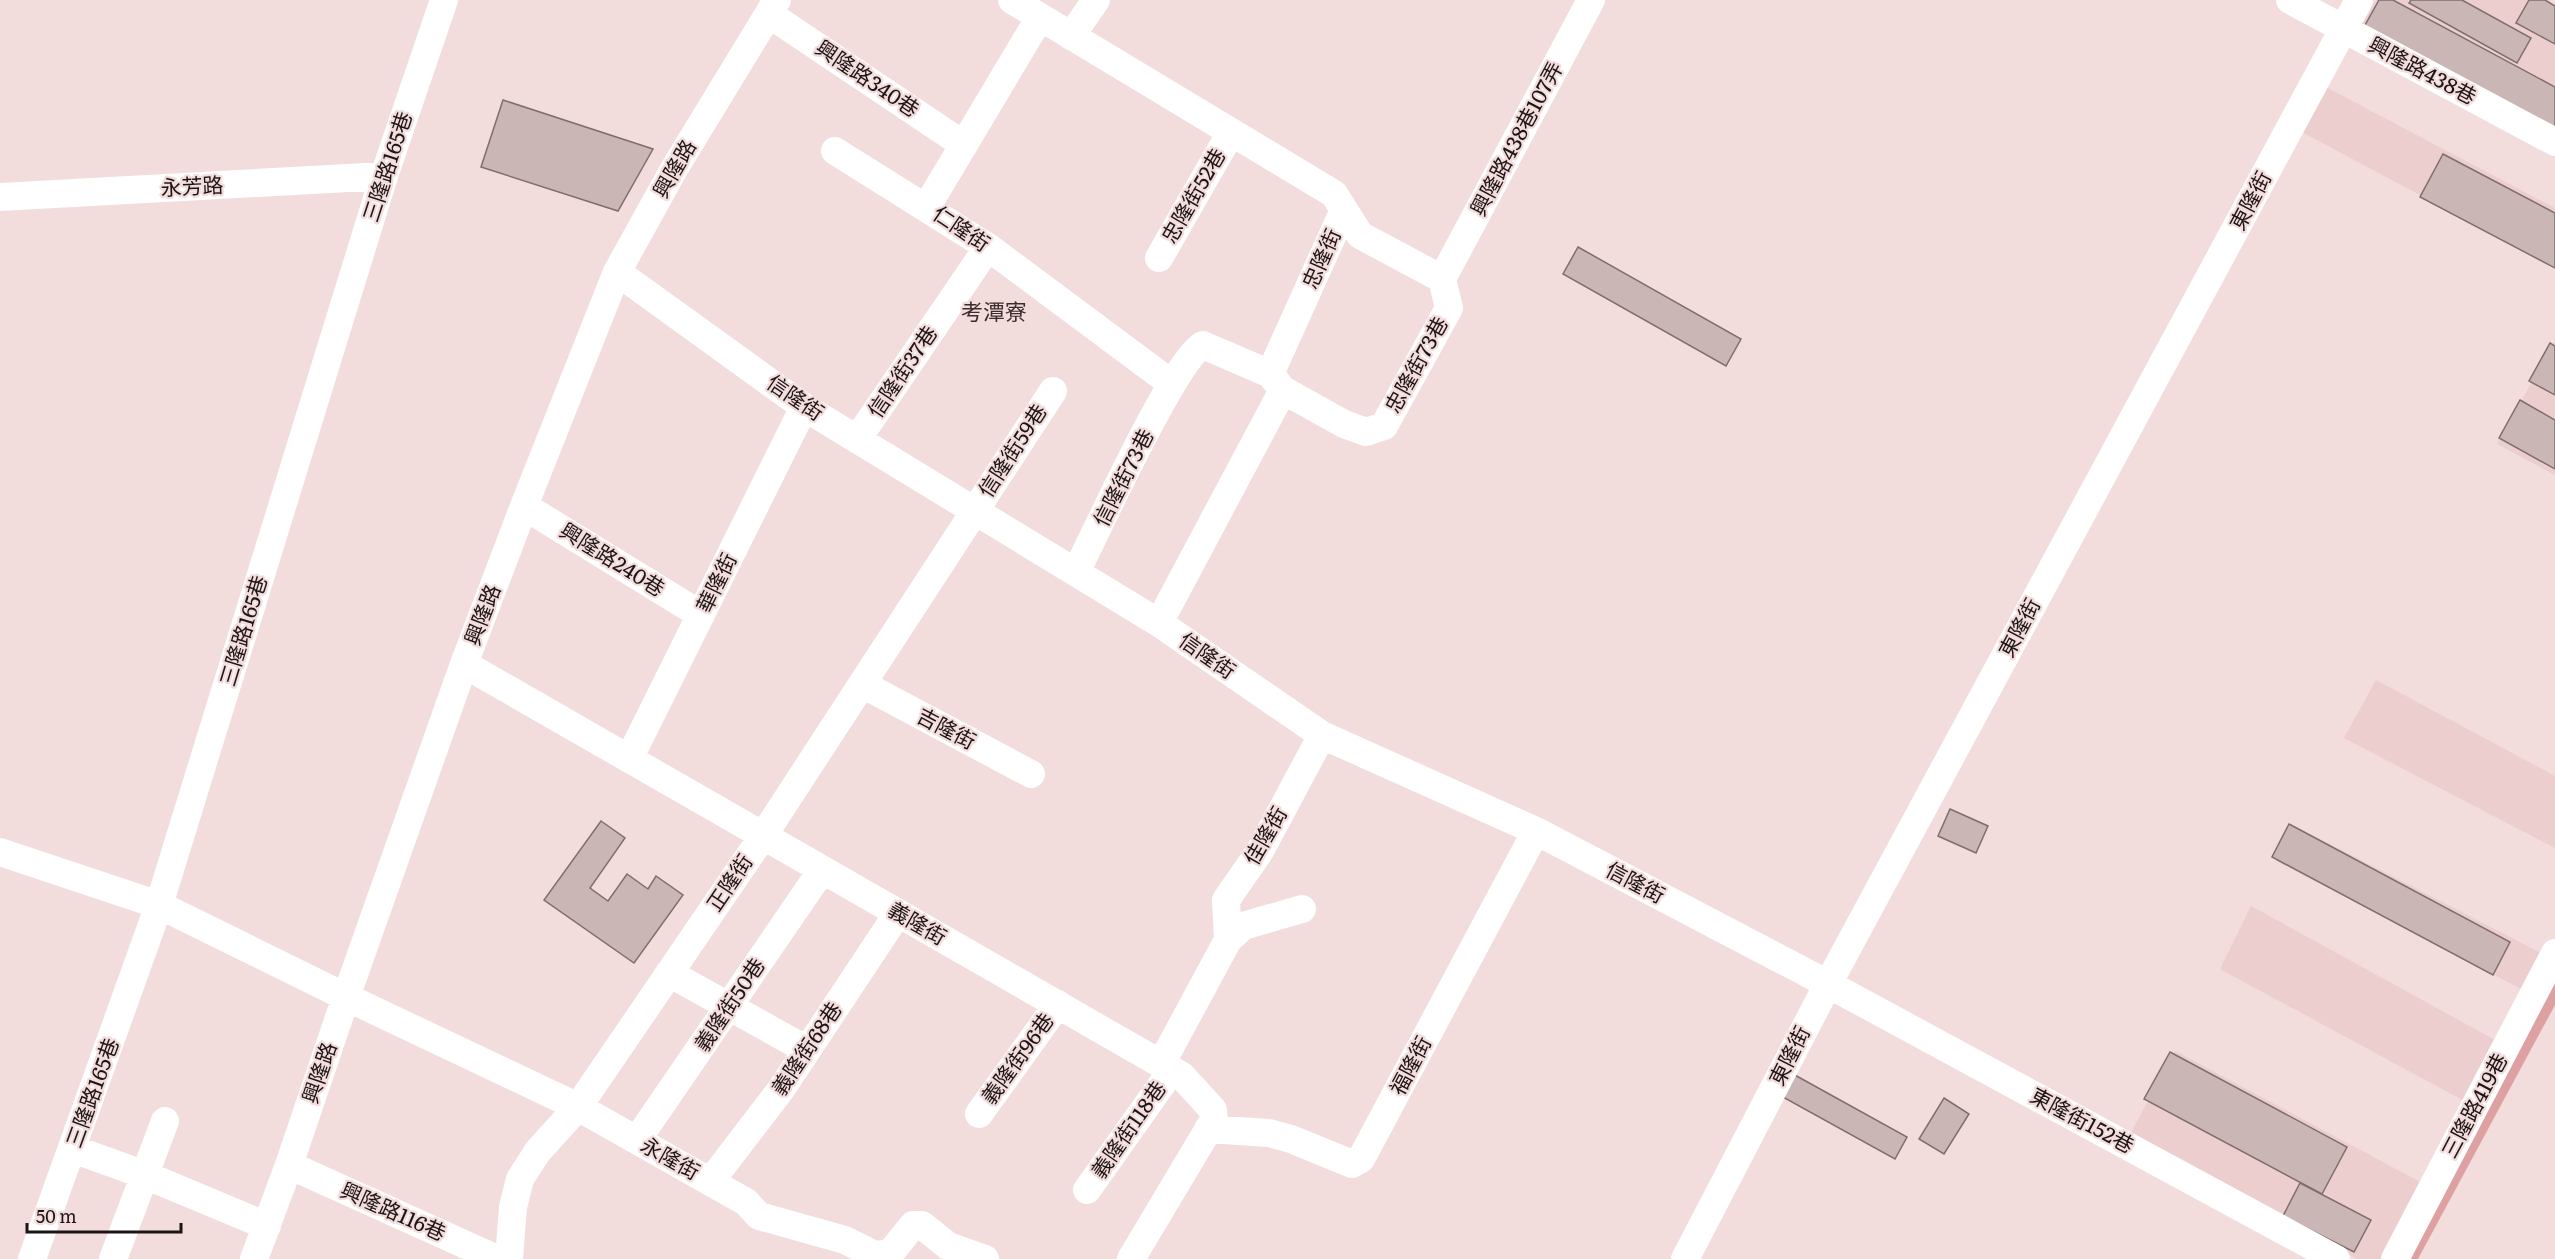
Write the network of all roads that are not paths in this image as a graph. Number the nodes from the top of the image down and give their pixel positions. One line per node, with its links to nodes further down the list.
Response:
1 (444, 0): 15 (street, 三隆路165巷)
2 (1012, 0): 8 (street, 忠隆街)
3 (1096, 0): 10 (street)
4 (1592, 0): 22 (street, 興隆路438巷107弄)
5 (2290, 0): 9 (street, 興隆路438巷)
6 (2360, 0): 9 (street, 東隆街)
7 (773, 7): 13 (street, 興隆路340巷); 21 (street, 興隆路)
8 (1040, 17): 10 (street, 忠隆街); 13 (street, 仁隆街)
9 (2344, 29): 12 (street, 興隆路438巷); 48 (street, 東隆街)
10 (1071, 36): 11 (street, 忠隆街)
11 (1230, 134): 18 (street, 忠隆街); 20 (street, 忠隆街52巷)
12 (2555, 142)
13 (964, 145): 17 (street, 仁隆街)
14 (835, 151): 17 (street)
15 (384, 176): 16 (street, 永芳路); 42 (street, 三隆路165巷)
16 (0, 197)
17 (926, 208): 19 (street, 仁隆街)
18 (1344, 210): 22 (street); 23 (street, 忠隆街)
19 (988, 247): 24 (street, 仁隆街); 27 (street, 信隆街37巷)
20 (1159, 258)
21 (617, 272): 26 (street, 信隆街); 28 (street, 興隆路)
22 (1442, 279): 23 (street, 忠隆街73巷)
23 (1277, 382): 24 (street, 忠隆街73巷); 32 (street, 忠隆街)
24 (1172, 384): 30 (street, 信隆街73巷)
25 (1053, 391): 29 (street, 信隆街59巷)
26 (804, 407): 27 (street, 信隆街); 31 (street, 華隆街)
27 (858, 438): 29 (street, 信隆街)
28 (524, 506): 31 (street, 興隆路240巷); 33 (street, 興隆路)
29 (973, 511): 30 (street, 信隆街); 34 (street, 正隆街)
30 (1076, 572): 32 (street, 信隆街)
31 (701, 615): 36 (street, 華隆街)
32 (1159, 623): 35 (street, 信隆街)
33 (464, 664): 36 (street, 義隆街); 49 (street, 興隆路)
34 (862, 684): 37 (street, 吉隆街); 39 (street, 正隆街)
35 (1322, 735): 38 (street, 信隆街); 45 (street, 佳隆街)
36 (629, 759): 39 (street, 義隆街)
37 (1030, 774)
38 (1536, 831): 48 (street, 信隆街); 57 (street, 福隆街)
39 (763, 836): 41 (street, 義隆街); 47 (street, 正隆街)
40 (0, 852): 42 (street, 永隆街)
41 (822, 870): 44 (street, 義隆街); 51 (street, 義隆街50巷)
42 (159, 905): 49 (street, 永隆街); 59 (street, 三隆路165巷)
43 (1302, 909): 45 (street)
44 (898, 913): 50 (street, 義隆街); 52 (street, 義隆街68巷)
45 (1228, 940): 53 (street)
46 (2555, 953): 74 (street, 三隆路419巷)
47 (669, 973): 51 (street); 54 (street, 正隆街)
48 (1828, 984): 72 (street, 東隆街); 73 (street, 東隆街152巷)
49 (346, 997): 54 (street, 永隆街); 60 (street, 興隆路)
50 (1058, 1004): 53 (street, 義隆街); 55 (street, 義隆街96巷)
51 (729, 1006): 52 (street); 58 (street, 義隆街50巷)
52 (807, 1050): 62 (street, 義隆街68巷)
53 (1166, 1067): 57 (street, 義隆街); 63 (street, 義隆街118巷)
54 (578, 1107): 58 (street, 永隆街); 69 (street, 正隆街)
55 (979, 1114)
56 (165, 1121): 61 (street)
57 (1208, 1129): 71 (street)
58 (637, 1140): 62 (street, 永隆街)
59 (73, 1149): 61 (street); 65 (street, 三隆路165巷)
60 (289, 1165): 64 (street, 興隆路); 68 (street, 興隆路116巷)
61 (145, 1174): 64 (street); 66 (street)
62 (710, 1182): 70 (street, 永隆街)
63 (1087, 1190)
64 (267, 1226): 67 (street, 興隆路)
65 (32, 1259)
66 (113, 1259)
67 (254, 1259)
68 (497, 1259)
69 (509, 1259)
70 (985, 1259)
71 (1131, 1259)
72 (1685, 1259)
73 (2336, 1259)
74 (2395, 1259)

